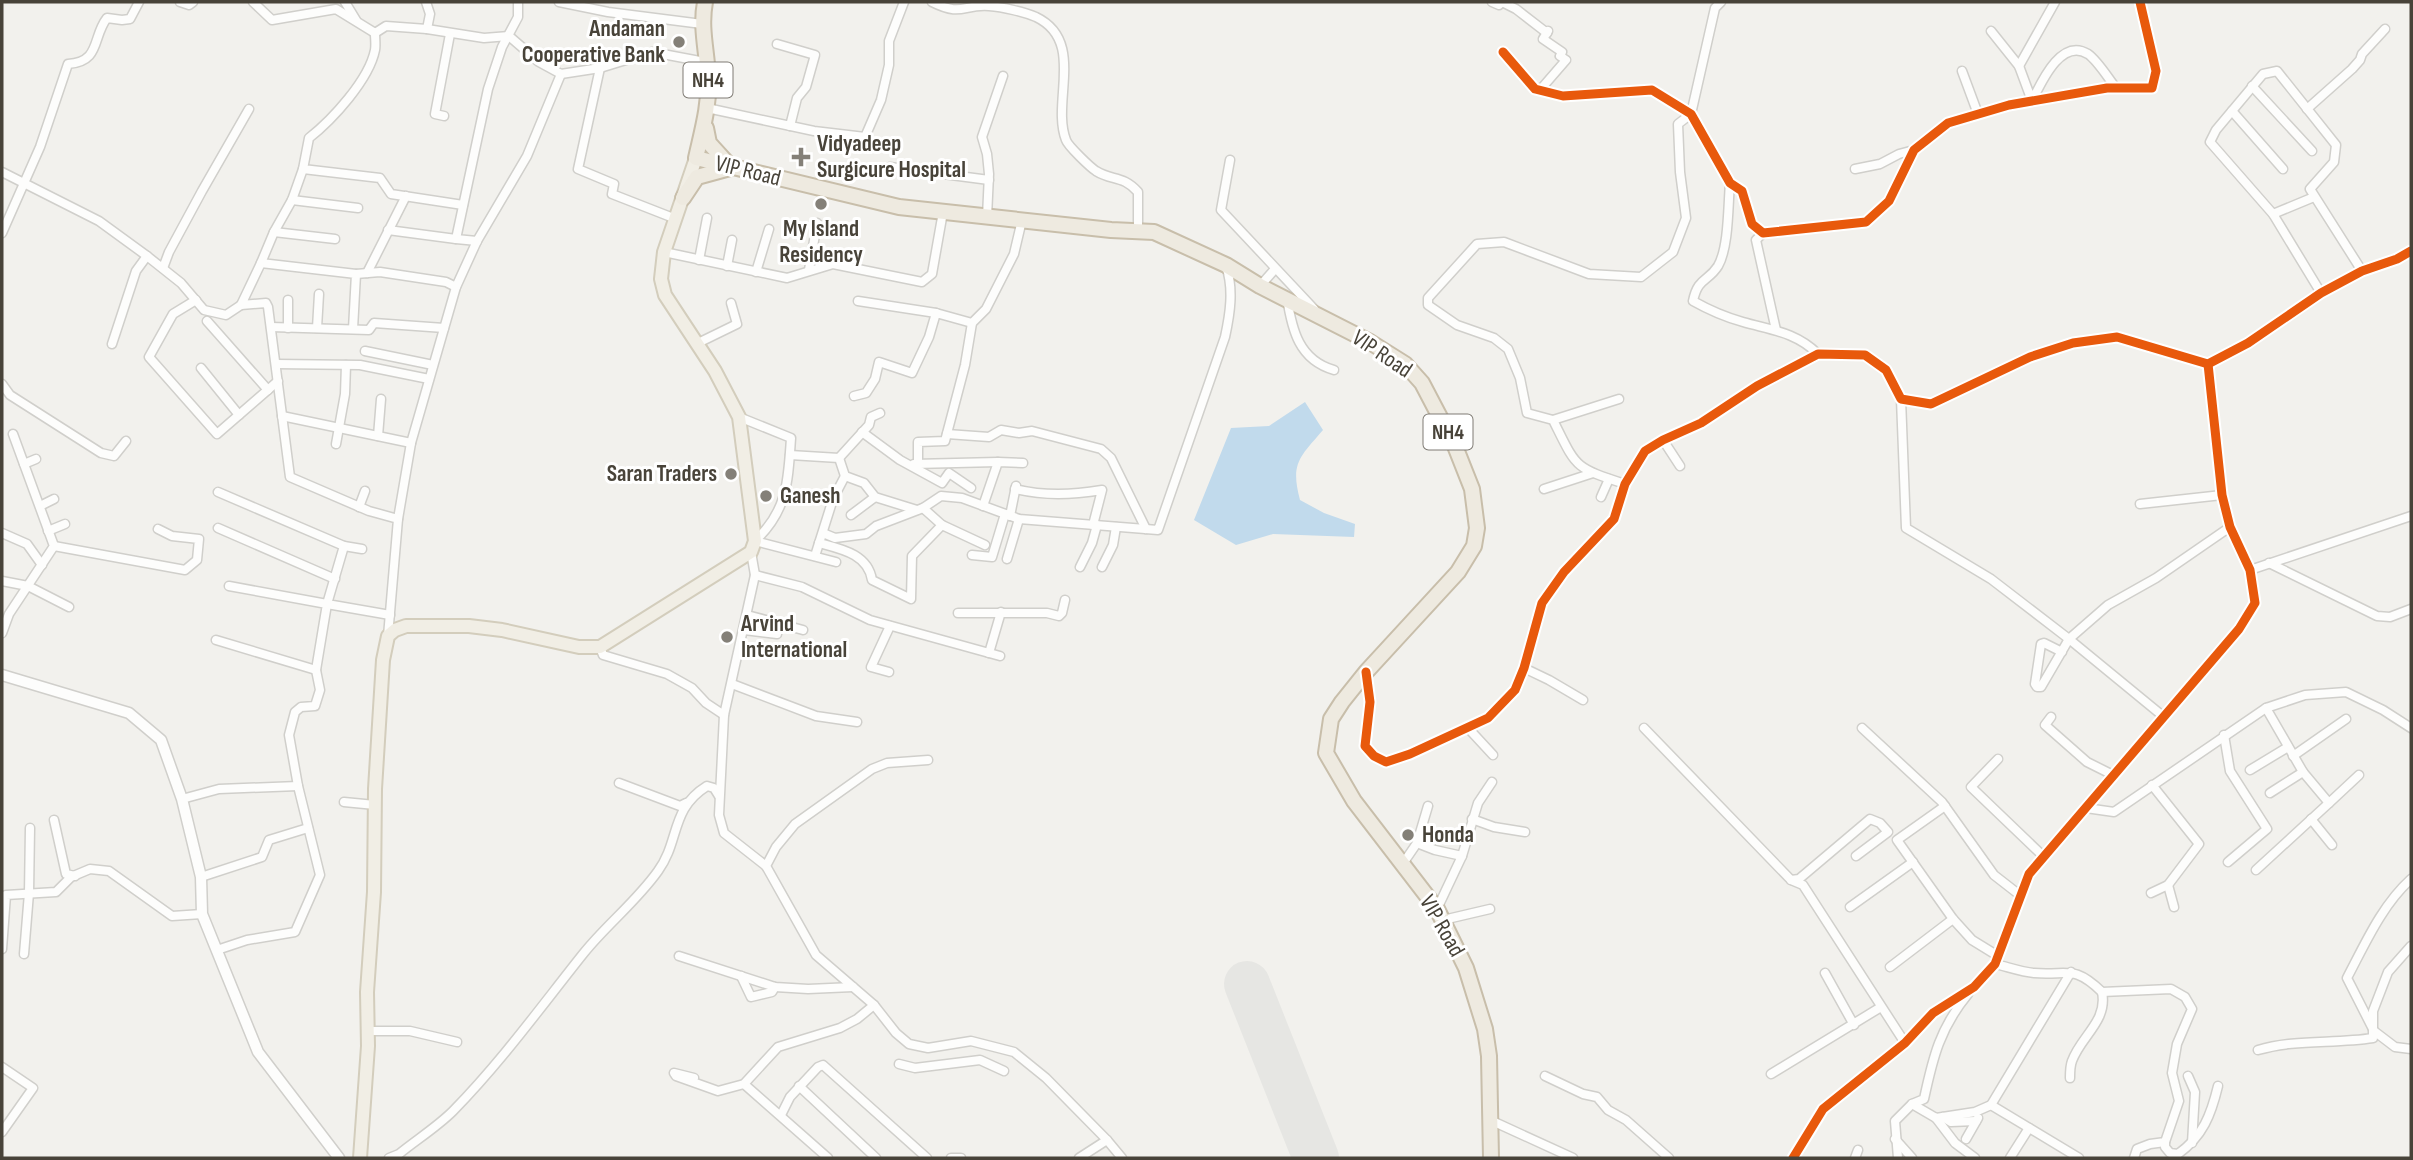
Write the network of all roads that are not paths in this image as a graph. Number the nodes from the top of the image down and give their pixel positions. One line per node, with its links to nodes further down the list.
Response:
1 (139, 2): 56 (street)
2 (180, 2): 3 (street)
3 (193, 2)
4 (253, 2): 17 (street)
5 (345, 2): 17 (street)
6 (426, 2): 19 (street)
7 (518, 2): 24 (street)
8 (559, 2): 18 (street)
9 (705, 2): 18 (highway, NH4)
10 (904, 2): 44 (street)
11 (932, 2): 73 (street)
12 (1492, 2): 13 (street)
13 (1502, 2): 35 (street)
14 (1721, 2): 41 (street)
15 (2055, 2): 28 (street)
16 (2140, 2): 34 (street)
17 (357, 22): 22 (street)
18 (702, 24): 27 (highway, NH4)
19 (427, 29): 22 (street); 23 (street)
20 (2385, 29): 38 (street)
21 (1991, 31): 28 (street)
22 (375, 33): 51 (street)
23 (450, 34): 24 (street); 43 (street)
24 (509, 36): 31 (street); 62 (street)
25 (777, 44): 44 (street)
26 (1503, 52): 35 (street)
27 (705, 62): 29 (street); 40 (highway, NH4)
28 (2019, 66): 36 (street)
29 (600, 68): 31 (street); 68 (street)
30 (1962, 71): 42 (street)
31 (561, 74): 80 (street)
32 (1003, 76): 55 (street)
33 (2252, 86): 38 (street); 39 (street); 46 (street)
34 (2116, 88): 36 (street); 36 (street)
35 (1540, 90): 41 (street)
36 (2032, 101): 42 (street)
37 (249, 109): 88 (street)
38 (2307, 109): 59 (street)
39 (2232, 111): 53 (street); 65 (street)
40 (706, 112): 44 (street); 47 (highway, NH4); 50 (highway)
41 (1691, 114): 57 (street); 137 (street)
42 (1978, 114): 45 (street)
43 (444, 117)
44 (790, 126)
45 (1914, 149): 52 (street); 76 (street)
46 (2312, 151)
47 (696, 158): 50 (highway, VIP Road / NH4); 60 (main road)
48 (1230, 160): 89 (street)
49 (890, 167): 55 (street)
50 (732, 168): 60 (highway); 64 (highway, VIP Road / NH4)
51 (303, 169): 58 (street); 61 (street)
52 (1855, 169)
53 (2283, 169)
54 (2, 172): 56 (street)
55 (989, 180): 66 (street)
56 (24, 183): 75 (street); 83 (street)
57 (1730, 183): 76 (street); 114 (street)
58 (406, 196): 62 (street); 72 (street)
59 (2314, 197): 65 (street); 91 (street)
60 (683, 198): 68 (main road)
61 (292, 200): 63 (street); 74 (street)
62 (463, 205): 78 (street)
63 (358, 208)
64 (943, 212): 66 (highway, VIP Road / NH4); 90 (street)
65 (2273, 214): 97 (street)
66 (987, 217): 69 (highway, VIP Road / NH4)
67 (707, 218): 84 (street)
68 (676, 219): 82 (main road)
69 (1022, 220): 73 (highway, VIP Road / NH4); 108 (street)
70 (817, 223): 90 (street)
71 (769, 229): 92 (street)
72 (388, 230): 78 (street); 93 (street)
73 (1138, 230): 87 (highway, VIP Road / NH4)
74 (274, 232): 77 (street); 85 (street)
75 (2, 233)
76 (1763, 233): 114 (street)
77 (335, 239)
78 (456, 239): 80 (street)
79 (732, 240): 86 (street)
80 (477, 241): 96 (street)
81 (2411, 251): 91 (street)
82 (664, 252): 84 (street); 116 (main road)
83 (147, 256): 88 (street); 115 (street)
84 (699, 260): 86 (street)
85 (261, 263): 94 (street); 104 (street)
86 (727, 265): 92 (street)
87 (1226, 265): 95 (highway, VIP Road / NH4); 186 (street)
88 (163, 268): 100 (street)
89 (1275, 269): 95 (street); 106 (street)
90 (809, 271): 92 (street)
91 (2362, 271): 97 (street)
92 (756, 272)
93 (367, 273): 94 (street); 96 (street)
94 (356, 274): 113 (street)
95 (1260, 286): 99 (highway, VIP Road / NH4)
96 (456, 287): 112 (street)
97 (2320, 293): 120 (street)
98 (319, 294): 111 (street)
99 (1287, 298): 106 (highway, VIP Road / NH4); 124 (street)
100 (196, 300): 104 (street); 134 (street)
101 (288, 300): 110 (street)
102 (858, 301): 105 (street)
103 (731, 303): 116 (street)
104 (241, 305): 109 (street)
105 (936, 313): 108 (street); 129 (street)
106 (1321, 316): 233 (highway, VIP Road / NH4)
107 (207, 321): 128 (street)
108 (972, 323): 141 (street)
109 (271, 327): 110 (street); 119 (street)
110 (288, 328): 111 (street)
111 (317, 328): 113 (street)
112 (444, 328): 113 (street); 122 (street)
113 (353, 329)
114 (1776, 330): 118 (street)
115 (112, 344)
116 (696, 344): 136 (main road)
117 (365, 351): 122 (street)
118 (1818, 354): 131 (street); 143 (street)
119 (276, 364): 121 (street); 126 (street)
120 (2208, 364): 131 (street); 165 (street)
121 (346, 365): 125 (street); 138 (street)
122 (433, 365): 125 (street)
123 (201, 368): 134 (street)
124 (1334, 369)
125 (429, 379): 145 (street)
126 (278, 382): 128 (street); 135 (street)
127 (2, 384): 144 (street)
128 (268, 390): 134 (street)
129 (854, 396)
130 (1619, 399): 137 (street)
131 (1901, 399): 224 (street)
132 (381, 400): 142 (street)
133 (880, 413): 139 (street)
134 (239, 415)
135 (282, 416): 138 (street); 173 (street)
136 (738, 417): 147 (street); 194 (main road)
137 (1553, 420): 156 (street)
138 (339, 428): 142 (street); 146 (street)
139 (862, 432): 148 (street); 153 (street)
140 (13, 434): 152 (street)
141 (947, 434): 154 (street); 186 (street)
142 (377, 436): 145 (street)
143 (1663, 440): 155 (street); 160 (street)
144 (126, 441)
145 (411, 443): 178 (street)
146 (336, 444)
147 (790, 455): 148 (street); 194 (street)
148 (839, 458): 157 (street)
149 (36, 459): 152 (street)
150 (998, 462): 151 (street); 154 (street); 172 (street)
151 (1023, 463)
152 (24, 464): 171 (street)
153 (907, 464): 154 (street); 159 (street)
154 (918, 464)
155 (1680, 466)
156 (1593, 473): 158 (street); 162 (street)
157 (845, 476): 167 (street); 189 (street)
158 (1609, 479): 160 (street); 168 (street)
159 (942, 482): 161 (street); 166 (street)
160 (1625, 484): 230 (street)
161 (971, 488)
162 (1544, 489)
163 (365, 491): 173 (street)
164 (218, 492): 193 (street)
165 (2222, 495): 170 (street); 183 (street)
166 (941, 496): 172 (street); 174 (street)
167 (875, 497): 174 (street); 175 (street)
168 (1601, 497)
169 (54, 499): 171 (street)
170 (2140, 504)
171 (40, 506): 187 (street)
172 (983, 506): 176 (street)
173 (359, 507): 178 (street)
174 (920, 509): 180 (street); 189 (street)
175 (851, 515)
176 (1011, 516): 181 (street); 181 (street); 196 (street); 198 (street)
177 (2411, 516): 200 (street)
178 (398, 519): 216 (street)
179 (65, 524): 187 (street)
180 (943, 525): 190 (street); 191 (street)
181 (1095, 525): 182 (street); 202 (street)
182 (1116, 527): 186 (street); 203 (street)
183 (2230, 527): 204 (street); 224 (street)
184 (218, 528): 206 (street)
185 (158, 529): 192 (street)
186 (1146, 529)
187 (48, 531): 192 (street)
188 (2, 533): 201 (street)
189 (823, 534): 190 (street)
190 (819, 543): 197 (street)
191 (985, 545)
192 (54, 546): 201 (street)
193 (344, 546): 195 (street); 206 (street)
194 (753, 547): 197 (street); 205 (street); 226 (main road)
195 (362, 550)
196 (972, 555)
197 (814, 556): 199 (street)
198 (1007, 559)
199 (836, 562)
200 (2269, 563): 204 (street); 213 (street)
201 (42, 565): 208 (street)
202 (1080, 567)
203 (1102, 567)
204 (2250, 570): 240 (street)
205 (755, 575): 217 (street); 218 (street)
206 (335, 579): 211 (street)
207 (2, 581): 208 (street)
208 (28, 586): 212 (street); 221 (street)
209 (229, 586): 211 (street)
210 (1065, 600): 214 (street)
211 (327, 604): 216 (street); 231 (street)
212 (69, 607)
213 (2411, 609)
214 (1001, 611): 215 (street); 228 (street)
215 (958, 613)
216 (390, 615): 223 (street)
217 (747, 615): 219 (street); 220 (street)
218 (890, 626): 228 (street); 232 (street)
219 (744, 630): 222 (street); 235 (street)
220 (803, 630)
221 (2, 633)
222 (778, 634)
223 (388, 636): 226 (main road); 267 (main road)
224 (2069, 639): 227 (street); 240 (street)
225 (216, 640): 231 (street)
226 (600, 647): 238 (street)
227 (2062, 652): 227 (street)
228 (989, 653): 229 (street)
229 (1000, 656)
230 (1524, 668): 236 (street); 243 (street)
231 (316, 670): 260 (street)
232 (888, 672)
233 (1366, 673): 243 (street); 284 (highway, VIP Road / NH4)
234 (2, 676): 263 (street)
235 (732, 684): 238 (street); 242 (street)
236 (1583, 700)
237 (2266, 708): 246 (street); 247 (street); 248 (street)
238 (724, 715): 262 (street)
239 (2051, 717): 255 (street)
240 (2164, 717): 255 (street)
241 (2346, 719): 250 (street)
242 (857, 722)
243 (1468, 728): 249 (street)
244 (1644, 728): 290 (street)
245 (1862, 728): 269 (street)
246 (2411, 729)
247 (2224, 736): 259 (street); 283 (street)
248 (2288, 747): 250 (street); 253 (street)
249 (1493, 755)
250 (2293, 756): 254 (street)
251 (1998, 759): 281 (street)
252 (928, 760): 285 (street)
253 (2250, 771)
254 (2303, 772): 261 (street); 266 (street)
255 (2113, 775): 270 (street)
256 (2359, 775): 266 (street)
257 (1492, 782): 272 (street)
258 (619, 783): 264 (street)
259 (2152, 785): 270 (street); 291 (street)
260 (298, 786): 263 (street); 275 (street)
261 (2270, 793)
262 (719, 796): 264 (street); 285 (street)
263 (182, 799): 288 (street)
264 (688, 801): 350 (street)
265 (344, 802): 267 (street)
266 (2329, 803): 273 (street)
267 (375, 805): 319 (main road)
268 (1428, 806): 277 (street)
269 (1945, 806): 282 (street); 294 (street)
270 (2086, 808): 281 (street)
271 (54, 820): 287 (street)
272 (1472, 820): 276 (street); 279 (street)
273 (2311, 820): 278 (street); 286 (street)
274 (30, 828): 292 (street)
275 (308, 828): 288 (street); 304 (street)
276 (1525, 832)
277 (1417, 843): 279 (street); 284 (street)
278 (2332, 845)
279 (1462, 856): 299 (street)
280 (1856, 856): 290 (street)
281 (2044, 857): 294 (street)
282 (1913, 862): 295 (street); 300 (street)
283 (2228, 862)
284 (1402, 865): 299 (highway, VIP Road / NH4)
285 (766, 866): 312 (street)
286 (2256, 870)
287 (75, 876): 292 (street); 298 (street)
288 (201, 877): 298 (street)
289 (2411, 879): 320 (street)
290 (1791, 880): 317 (street)
291 (2168, 885): 293 (street); 296 (street)
292 (29, 893): 301 (street); 305 (street)
293 (2151, 893)
294 (2021, 896): 307 (street)
295 (1850, 907)
296 (2174, 907)
297 (1490, 909): 299 (street)
298 (202, 914): 304 (street)
299 (1440, 914): 340 (highway, VIP Road / NH4)
300 (1953, 919): 307 (street); 308 (street)
301 (3, 937): 303 (street)
302 (2411, 946): 320 (street)
303 (2, 949)
304 (217, 950): 348 (street)
305 (23, 954)
306 (679, 956): 311 (street)
307 (1997, 960): 309 (street); 313 (street)
308 (1890, 967)
309 (2071, 972): 315 (street); 337 (street)
310 (1825, 973): 318 (street)
311 (741, 976): 314 (street); 314 (street)
312 (853, 987): 314 (street); 316 (street)
313 (1974, 987): 322 (street); 336 (street)
314 (775, 988)
315 (2102, 992): 332 (street); 346 (street)
316 (874, 1005): 323 (street); 333 (street)
317 (1881, 1007): 318 (street); 322 (street)
318 (1854, 1025): 328 (street)
319 (368, 1031): 321 (street); 349 (main road)
320 (2374, 1031): 324 (street); 325 (street)
321 (457, 1042)
322 (1905, 1043): 361 (street)
323 (1004, 1049): 326 (street); 345 (street)
324 (2411, 1049)
325 (2258, 1050)
326 (898, 1064)
327 (2, 1067): 342 (street)
328 (1771, 1074)
329 (1545, 1076): 360 (street)
330 (2188, 1076): 347 (street)
331 (694, 1078): 333 (street)
332 (2070, 1078)
333 (744, 1084): 338 (street)
334 (799, 1086): 338 (street); 352 (street); 353 (street)
335 (2218, 1086): 347 (street)
336 (1912, 1104): 339 (street); 343 (street)
337 (1991, 1105): 339 (street); 341 (street)
338 (781, 1115): 351 (street)
339 (1940, 1117): 344 (street); 364 (street)
340 (1490, 1120): 358 (highway, VIP Road / NH4); 359 (street)
341 (2029, 1128): 365 (street); 366 (street)
342 (2, 1132)
343 (1895, 1139): 362 (street); 363 (street)
344 (1966, 1139)
345 (1107, 1140): 356 (street); 357 (street)
346 (2165, 1142): 347 (street); 367 (street)
347 (2192, 1143)
348 (340, 1158)
349 (360, 1158)
350 (389, 1158)
351 (828, 1158)
352 (876, 1158)
353 (927, 1158)
354 (951, 1158): 355 (street)
355 (961, 1158)
356 (1079, 1158)
357 (1122, 1158)
358 (1491, 1158)
359 (1573, 1158)
360 (1669, 1158)
361 (1793, 1158)
362 (1898, 1158)
363 (1912, 1158)
364 (1975, 1158)
365 (2010, 1158)
366 (2079, 1158)
367 (2134, 1158)

